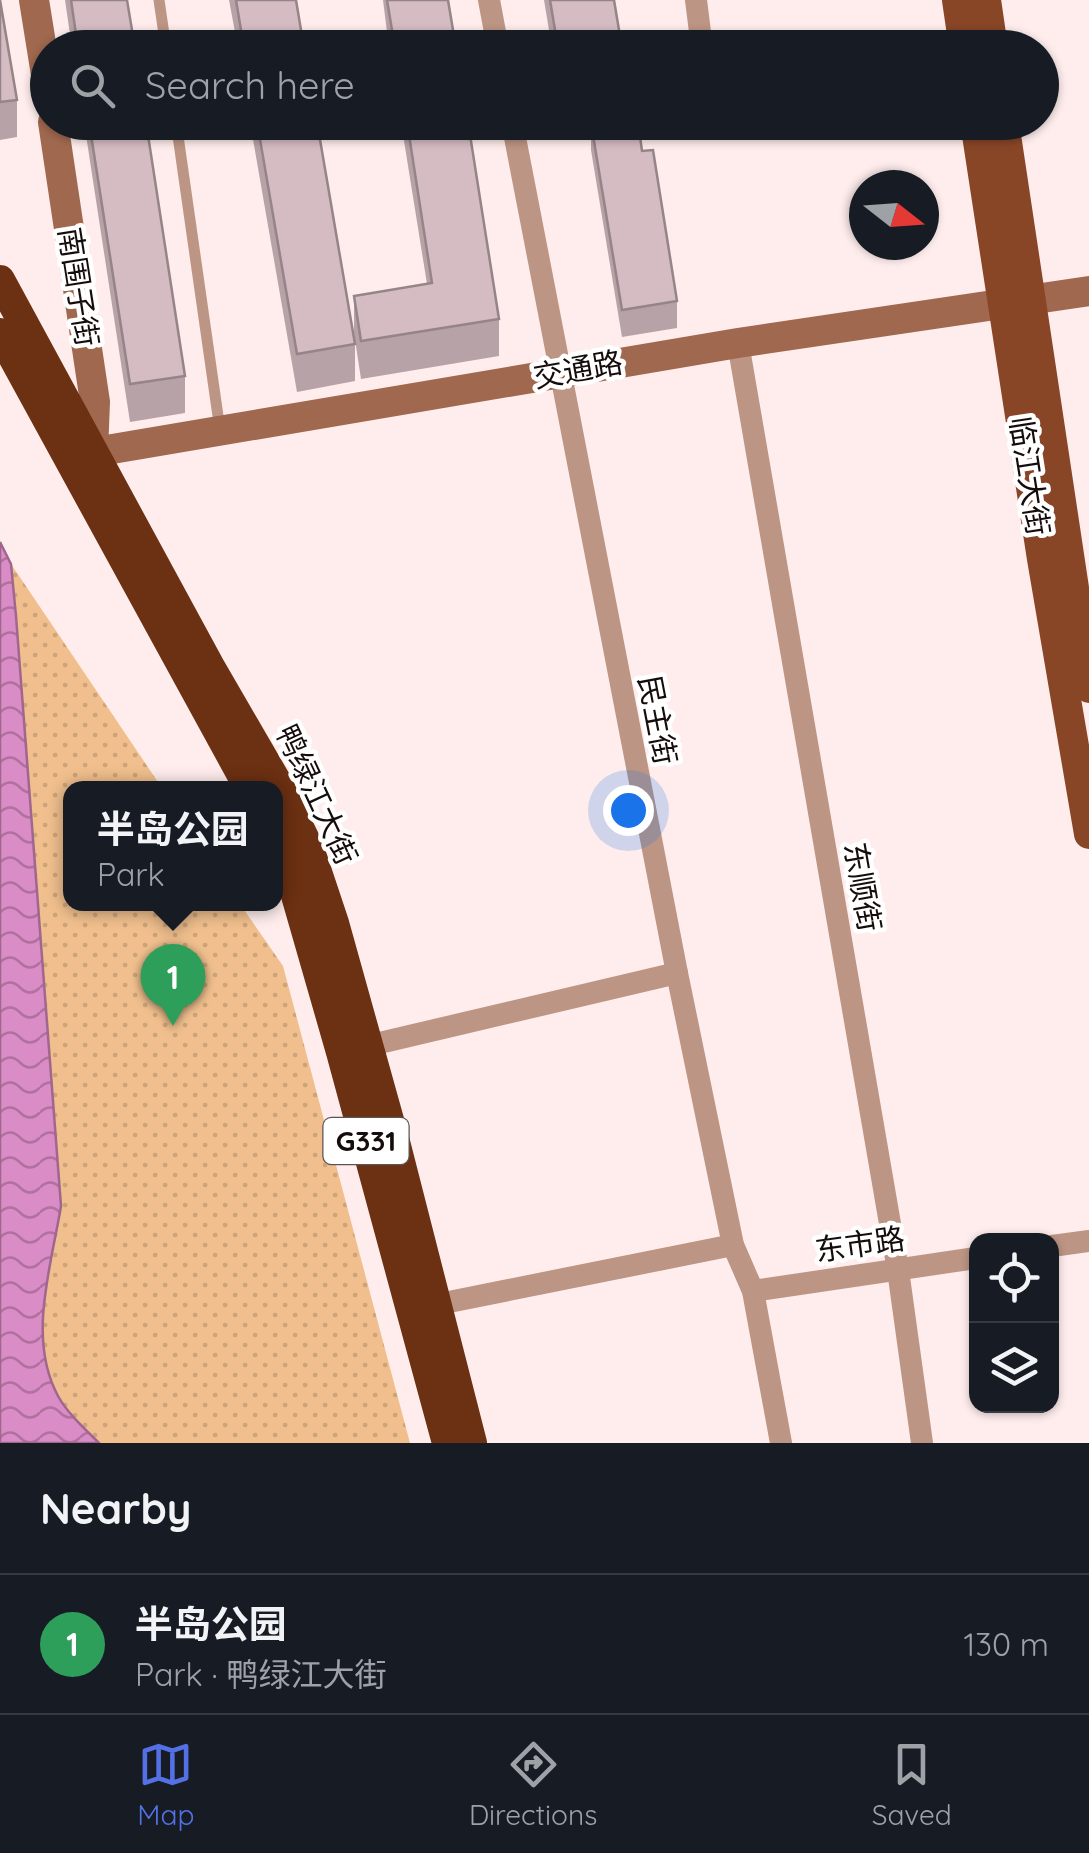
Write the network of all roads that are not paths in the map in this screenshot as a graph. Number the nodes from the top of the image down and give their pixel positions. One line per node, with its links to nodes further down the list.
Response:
1 (34, 0): 7 (street)
2 (159, 0): 8 (lane)
3 (489, 0): 9 (street)
4 (696, 0): 10 (street)
5 (957, 0): 11 (main road)
6 (986, 0): 12 (main road)
7 (39, 30)
8 (163, 30)
9 (495, 30)
10 (700, 30)
11 (961, 30)
12 (990, 30)
13 (56, 140): 25 (street, 南围子街)
14 (179, 140): 24 (lane)
15 (515, 140): 23 (street, 民主街)
16 (980, 140): 20 (main road, 临江大街)
17 (1005, 140): 20 (main road, 临江大街)
18 (0, 280): 25 (highway, 鸭绿江大街 / G331)
19 (1089, 291): 20 (street, 交通路)
20 (1016, 302): 22 (street, 交通路); 26 (main road, 临江大街)
21 (0, 333): 25 (highway, 鸭绿江大街 / G331)
22 (738, 343): 23 (street, 交通路); 39 (street, 东顺街)
23 (558, 374): 24 (street, 交通路); 33 (street, 民主街)
24 (220, 431): 25 (street, 交通路)
25 (81, 454): 28 (highway, 鸭绿江大街 / G331); 29 (highway, 鸭绿江大街 / G331)
26 (1071, 597): 27 (main road, 临江大街); 31 (main road, 临江大街)
27 (1089, 688)
28 (244, 781)
29 (276, 781)
30 (283, 794): 34 (highway, 鸭绿江大街 / G331)
31 (1089, 834)
32 (283, 860): 34 (highway, 鸭绿江大街 / G331)
33 (677, 973): 34 (street); 36 (street, 民主街)
34 (354, 1049): 41 (highway, 鸭绿江大街 / G331)
35 (1089, 1240): 37 (street)
36 (733, 1245): 40 (street, 民主街); 41 (street)
37 (1059, 1245)
38 (969, 1259): 39 (street, 东市路)
39 (898, 1270): 40 (street, 东市路); 45 (street, 东顺街)
40 (753, 1291): 44 (street, 民主街)
41 (424, 1307): 42 (highway, 鸭绿江大街 / G331); 43 (highway, 鸭绿江大街 / G331)
42 (447, 1443)
43 (472, 1443)
44 (781, 1443)
45 (922, 1443)

